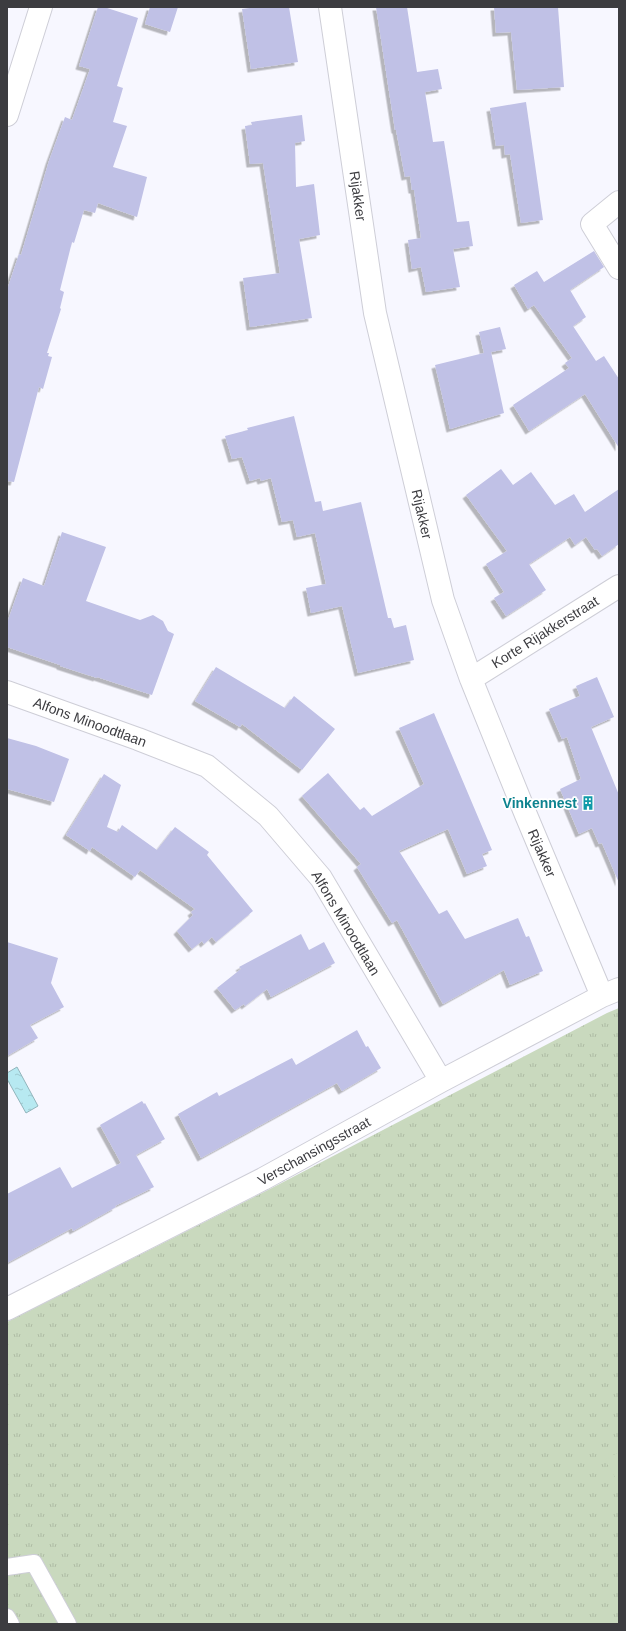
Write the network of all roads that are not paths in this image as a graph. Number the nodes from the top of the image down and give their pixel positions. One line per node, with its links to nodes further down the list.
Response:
1 (41, 7): 3 (street)
2 (330, 7): 7 (street, Rijakker)
3 (7, 115)
4 (619, 202): 5 (street)
5 (619, 268)
6 (619, 586): 7 (street, Korte Rijakkerstraat)
7 (471, 679): 9 (street, Rijakker)
8 (7, 692): 10 (street, Alfons Minoodtlaan)
9 (610, 993): 10 (street, Verschansingsstraat)
10 (441, 1081): 11 (street, Verschansingsstraat)
11 (7, 1309)
12 (7, 1567): 15 (lane)
13 (7, 1617): 14 (lane)
14 (11, 1624)
15 (68, 1624)

